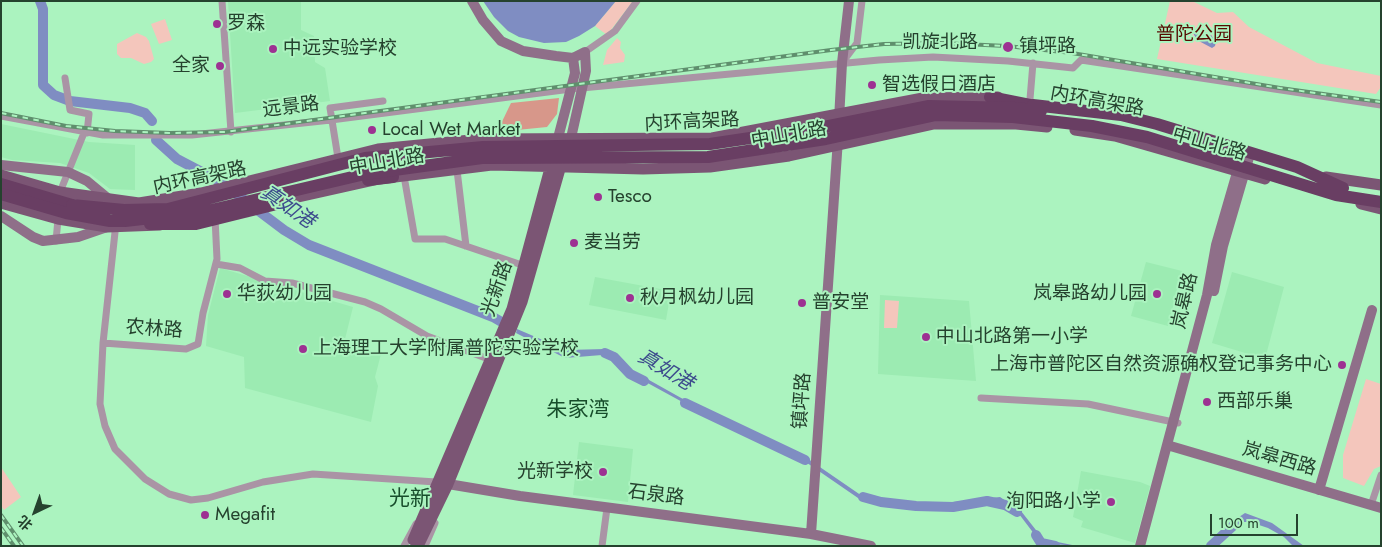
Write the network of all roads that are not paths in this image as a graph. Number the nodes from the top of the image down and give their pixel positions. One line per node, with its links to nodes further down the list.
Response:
1 (222, 1): 20 (street)
2 (472, 1): 7 (street)
3 (637, 1): 6 (street)
4 (850, 1): 8 (street, 镇坪路)
5 (862, 1): 8 (street)
6 (585, 52): 7 (street); 11 (street, 光新路)
7 (573, 58): 12 (street, 光新路)
8 (842, 63): 9 (street, 凯旋北路); 11 (street, 凯旋北路); 17 (street, 镇坪路)
9 (1033, 64): 15 (street); 16 (street, 凯旋北路)
10 (65, 78): 21 (street)
11 (584, 88): 12 (street, 远景路); 23 (street, 光新路)
12 (571, 89): 19 (street, 远景路); 22 (street, 光新路)
13 (990, 97): 15 (highway); 17 (main road, 中山北路)
14 (383, 101): 19 (street)
15 (1031, 102): 25 (main road, 中山北路); 36 (highway, bridge)
16 (1381, 105)
17 (839, 114): 23 (main road, 中山北路); 24 (street, 镇坪路)
18 (1, 116): 21 (street, 远景路)
19 (331, 120): 20 (street, 远景路); 26 (street)
20 (231, 132): 21 (street, 远景路)
21 (86, 133): 30 (street)
22 (558, 138): 23 (main road, 中山北路); 26 (main road, 中山北路); 28 (main road, 光新路)
23 (571, 138): 28 (main road, 光新路)
24 (838, 145): 28 (main road, 中山北路); 31 (main road, 中山北路); 66 (street, 镇坪路)
25 (1247, 153): 31 (street, 岚皋路); 35 (main road, 中山北路)
26 (338, 158): 40 (main road, 中山北路)
27 (1, 165): 30 (street)
28 (555, 167): 29 (main road, 中山北路); 51 (main road, 光新路); 53 (main road, 光新路)
29 (457, 170): 33 (main road, 中山北路); 49 (street)
30 (68, 172): 37 (street); 40 (street)
31 (1240, 173): 43 (main road, 中山北路); 57 (street, 岚皋路)
32 (1, 176): 37 (main road, 中山北路)
33 (399, 177): 44 (main road, 中山北路, bridge); 47 (highway, bridge); 49 (street)
34 (1, 184): 36 (highway, 内环高架路, bridge)
35 (1381, 185)
36 (1343, 188): 39 (highway, 内环高架路)
37 (60, 192): 40 (main road, 中山北路)
38 (1, 194): 47 (highway, 内环高架路, bridge)
39 (1381, 194)
40 (114, 200): 47 (street)
41 (1381, 202): 47 (highway, 内环高架路, bridge)
42 (1, 203): 46 (main road, 中山北路)
43 (1381, 209)
44 (220, 213): 47 (main road, 中山北路); 50 (street, 农林路)
45 (1, 216): 48 (street, 中山北路)
46 (58, 219): 47 (main road, 中山北路); 48 (street)
47 (111, 225): 48 (street, 中山北路); 54 (street)
48 (56, 241)
49 (466, 246): 51 (street)
50 (216, 264): 54 (street, 农林路); 55 (street)
51 (525, 266): 53 (main road, 光新路)
52 (1372, 310): 61 (street)
53 (510, 324): 55 (main road, 光新路)
54 (103, 343): 60 (street, 农林路)
55 (496, 355): 60 (main road, 光新路)
56 (981, 398): 57 (street)
57 (1176, 423): 58 (street, 岚皋路)
58 (1170, 445): 61 (street, 岚皋西路); 65 (street, 岚皋路)
59 (1381, 475): 62 (street)
60 (442, 483): 63 (street, 石泉路); 64 (main road, 光新路); 69 (main road, 光新路); 70 (street, 光新路)
61 (1319, 490): 62 (street, 岚皋西路)
62 (1376, 506)
63 (607, 508): 66 (street, 石泉路); 71 (street)
64 (420, 520): 67 (street, 光新路); 68 (main road, 光新路)
65 (1148, 527): 73 (street, 岚皋路); 74 (street, 岚皋路)
66 (811, 534): 72 (street, 石泉路)
67 (404, 546)
68 (410, 546)
69 (418, 546)
70 (425, 546)
71 (602, 546)
72 (871, 546)
73 (1140, 546)
74 (1145, 546)

